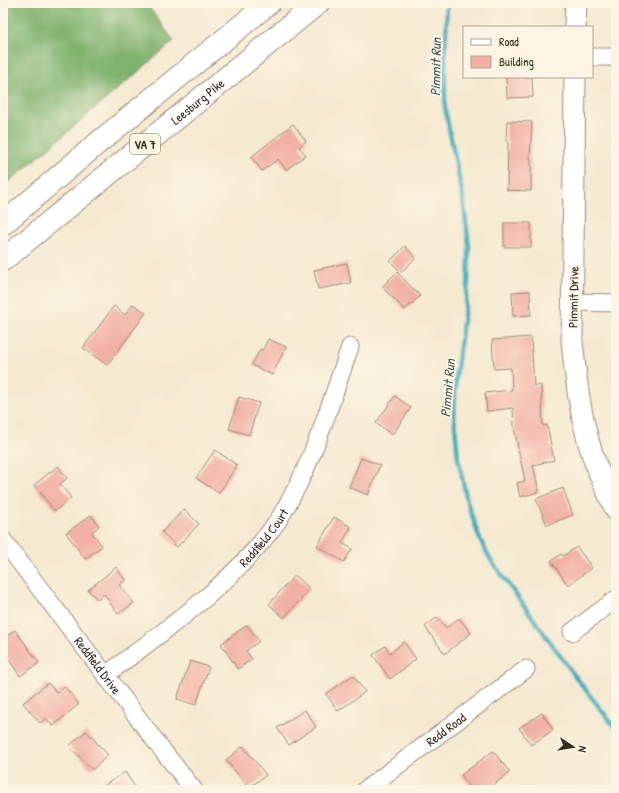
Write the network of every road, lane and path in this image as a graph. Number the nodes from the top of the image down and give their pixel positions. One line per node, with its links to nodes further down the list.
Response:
1 (269, 3): 8 (main road, VA 7)
2 (318, 3): 9 (main road, Leesburg Pike / VA 7)
3 (576, 3): 4 (street)
4 (575, 26)
5 (593, 57): 6 (street)
6 (616, 57)
7 (575, 78): 10 (street, Pimmit Drive)
8 (3, 224)
9 (3, 260)
10 (572, 302): 11 (street); 13 (street, Pimmit Drive)
11 (616, 303)
12 (350, 347): 18 (street, Reddfield Court)
13 (616, 510)
14 (3, 540): 18 (street, Reddfield Drive)
15 (616, 599): 16 (street)
16 (572, 632)
17 (526, 669): 20 (street, Redd Road)
18 (106, 675): 19 (street, Reddfield Drive)
19 (194, 790)
20 (365, 790)

